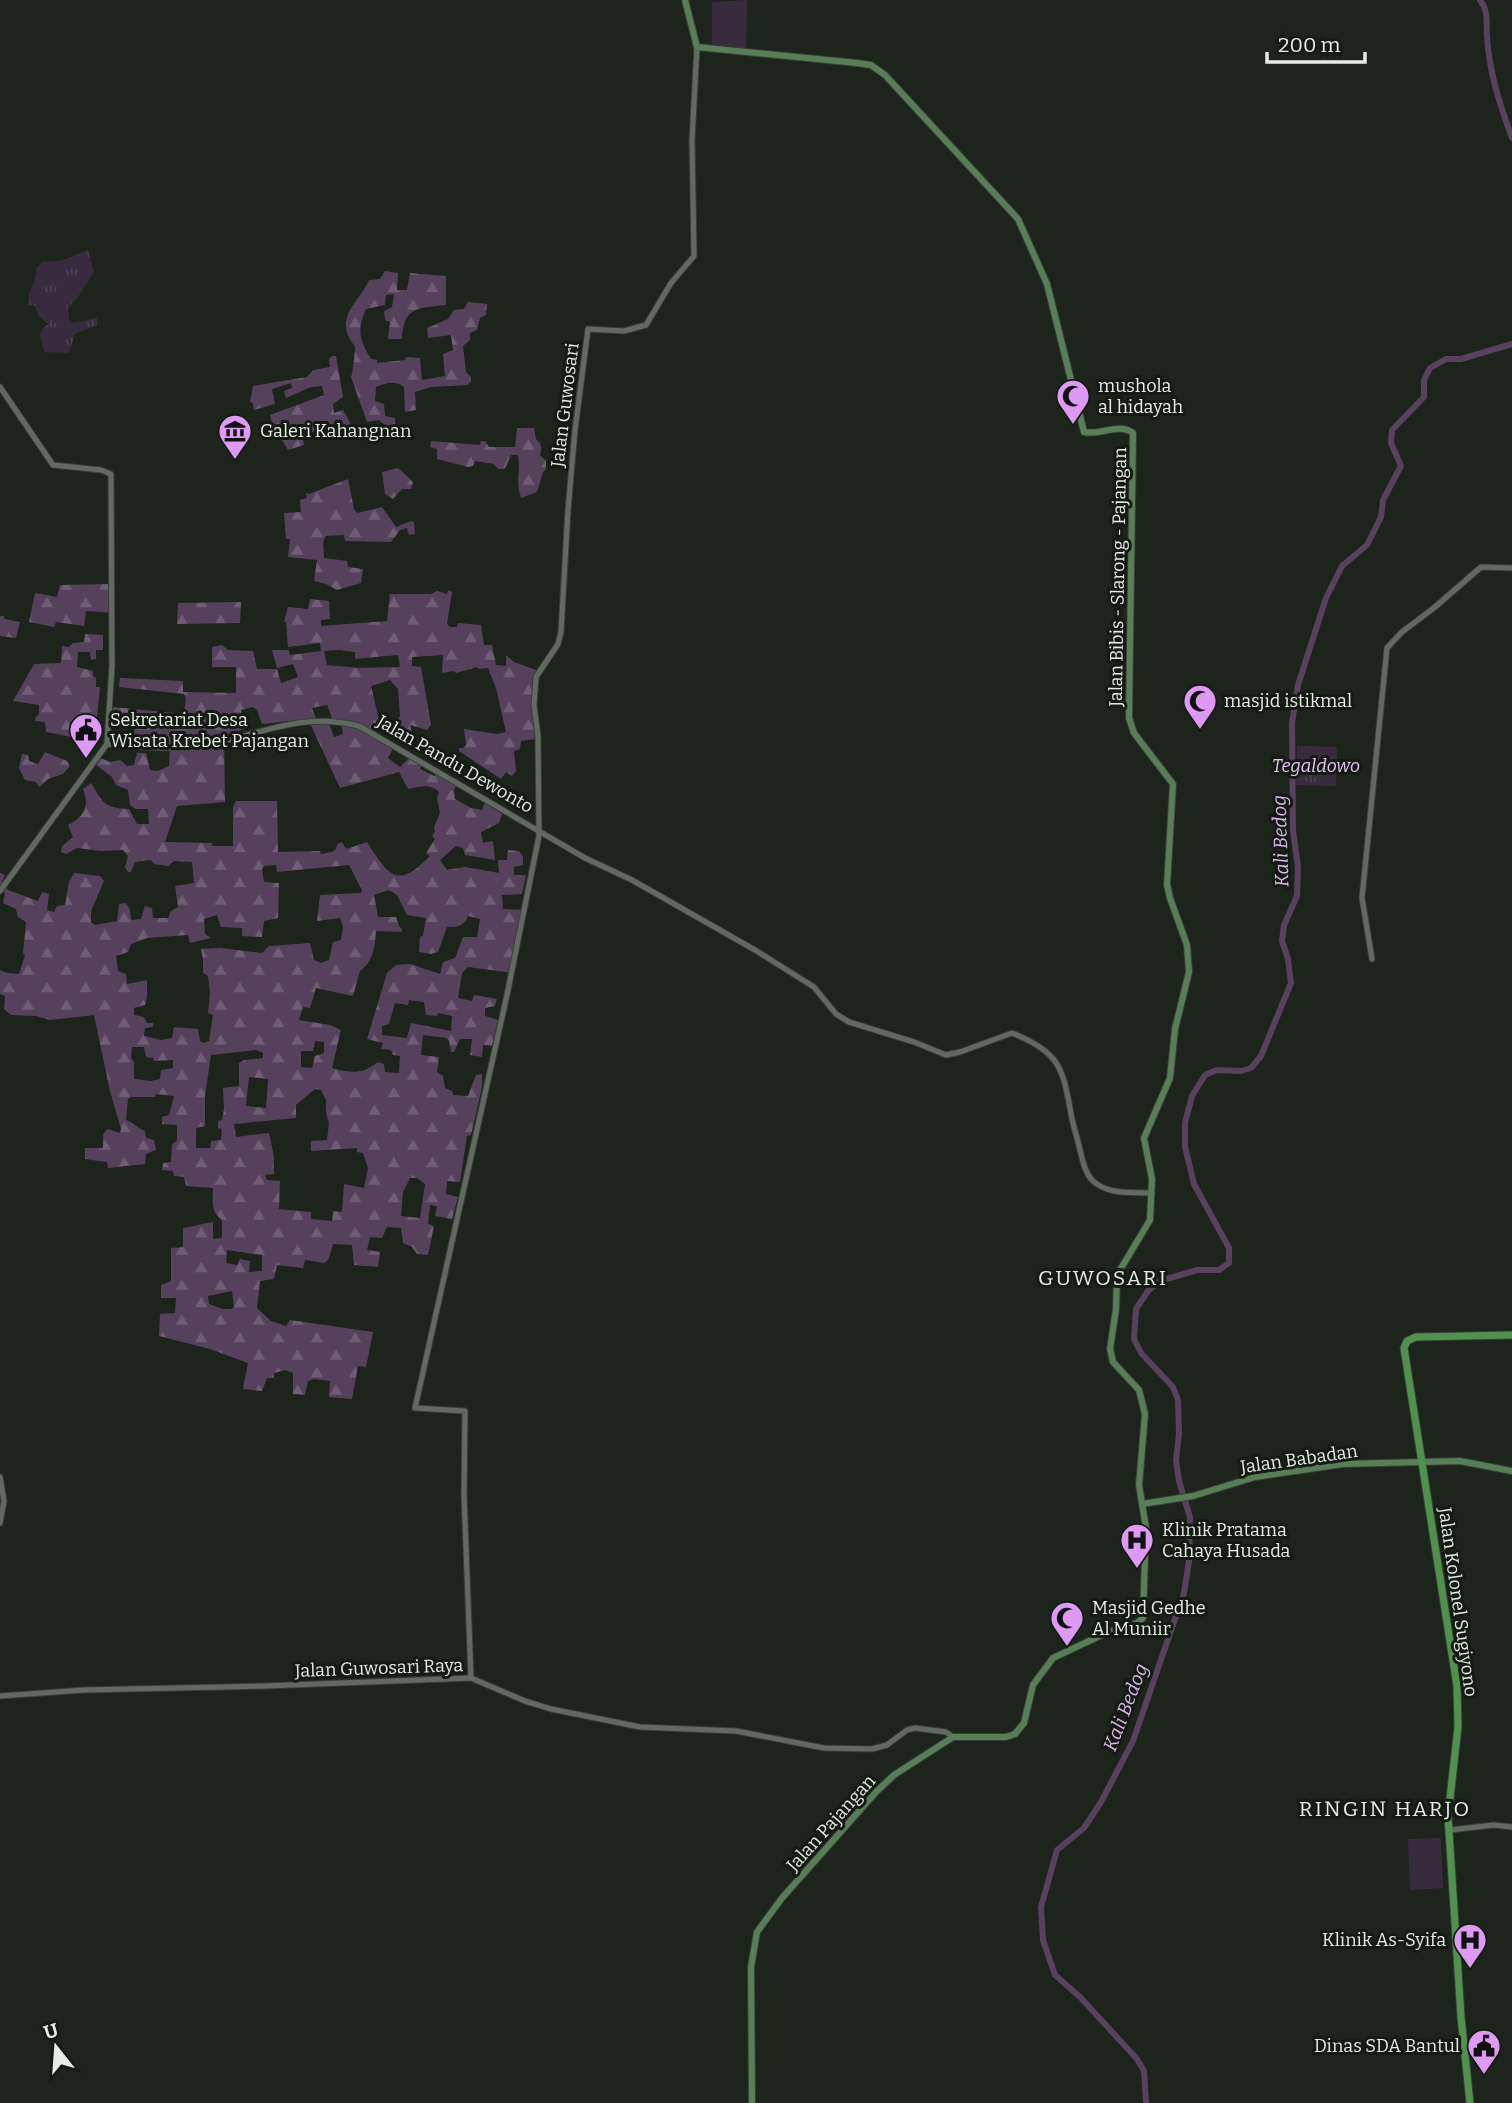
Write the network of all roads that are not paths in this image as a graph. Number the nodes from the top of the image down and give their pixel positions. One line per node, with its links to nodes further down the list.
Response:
1 (685, 0): 2 (main road)
2 (697, 47): 6 (street, Jalan Guwosari); 9 (main road, Jalan Bibis - Slarong - Pajangan)
3 (0, 387): 5 (street)
4 (1512, 568): 8 (street)
5 (107, 744): 6 (street, Jalan Pandu Dewonto); 7 (street)
6 (539, 830): 9 (street, Jalan Pandu Dewonto); 16 (street)
7 (0, 891)
8 (1372, 959)
9 (1150, 1193): 14 (main road, Jalan Bibis - Slarong - Pajangan)
10 (1512, 1335): 11 (main road, Jalan Kolonel Sugiyono)
11 (1421, 1462): 12 (main road, Jalan Babadan); 14 (main road, Jalan Babadan); 20 (main road, Jalan Kolonel Sugiyono)
12 (1512, 1471)
13 (0, 1477): 15 (street)
14 (1142, 1504): 18 (main road)
15 (0, 1522)
16 (471, 1678): 17 (street, Jalan Guwosari Raya); 18 (street, Jalan Guwosari Raya)
17 (0, 1696)
18 (953, 1737): 21 (main road, Jalan Pajangan)
19 (1512, 1827): 20 (street)
20 (1450, 1830): 22 (main road, Jalan Kolonel Sugiyono)
21 (752, 2103)
22 (1470, 2103)

